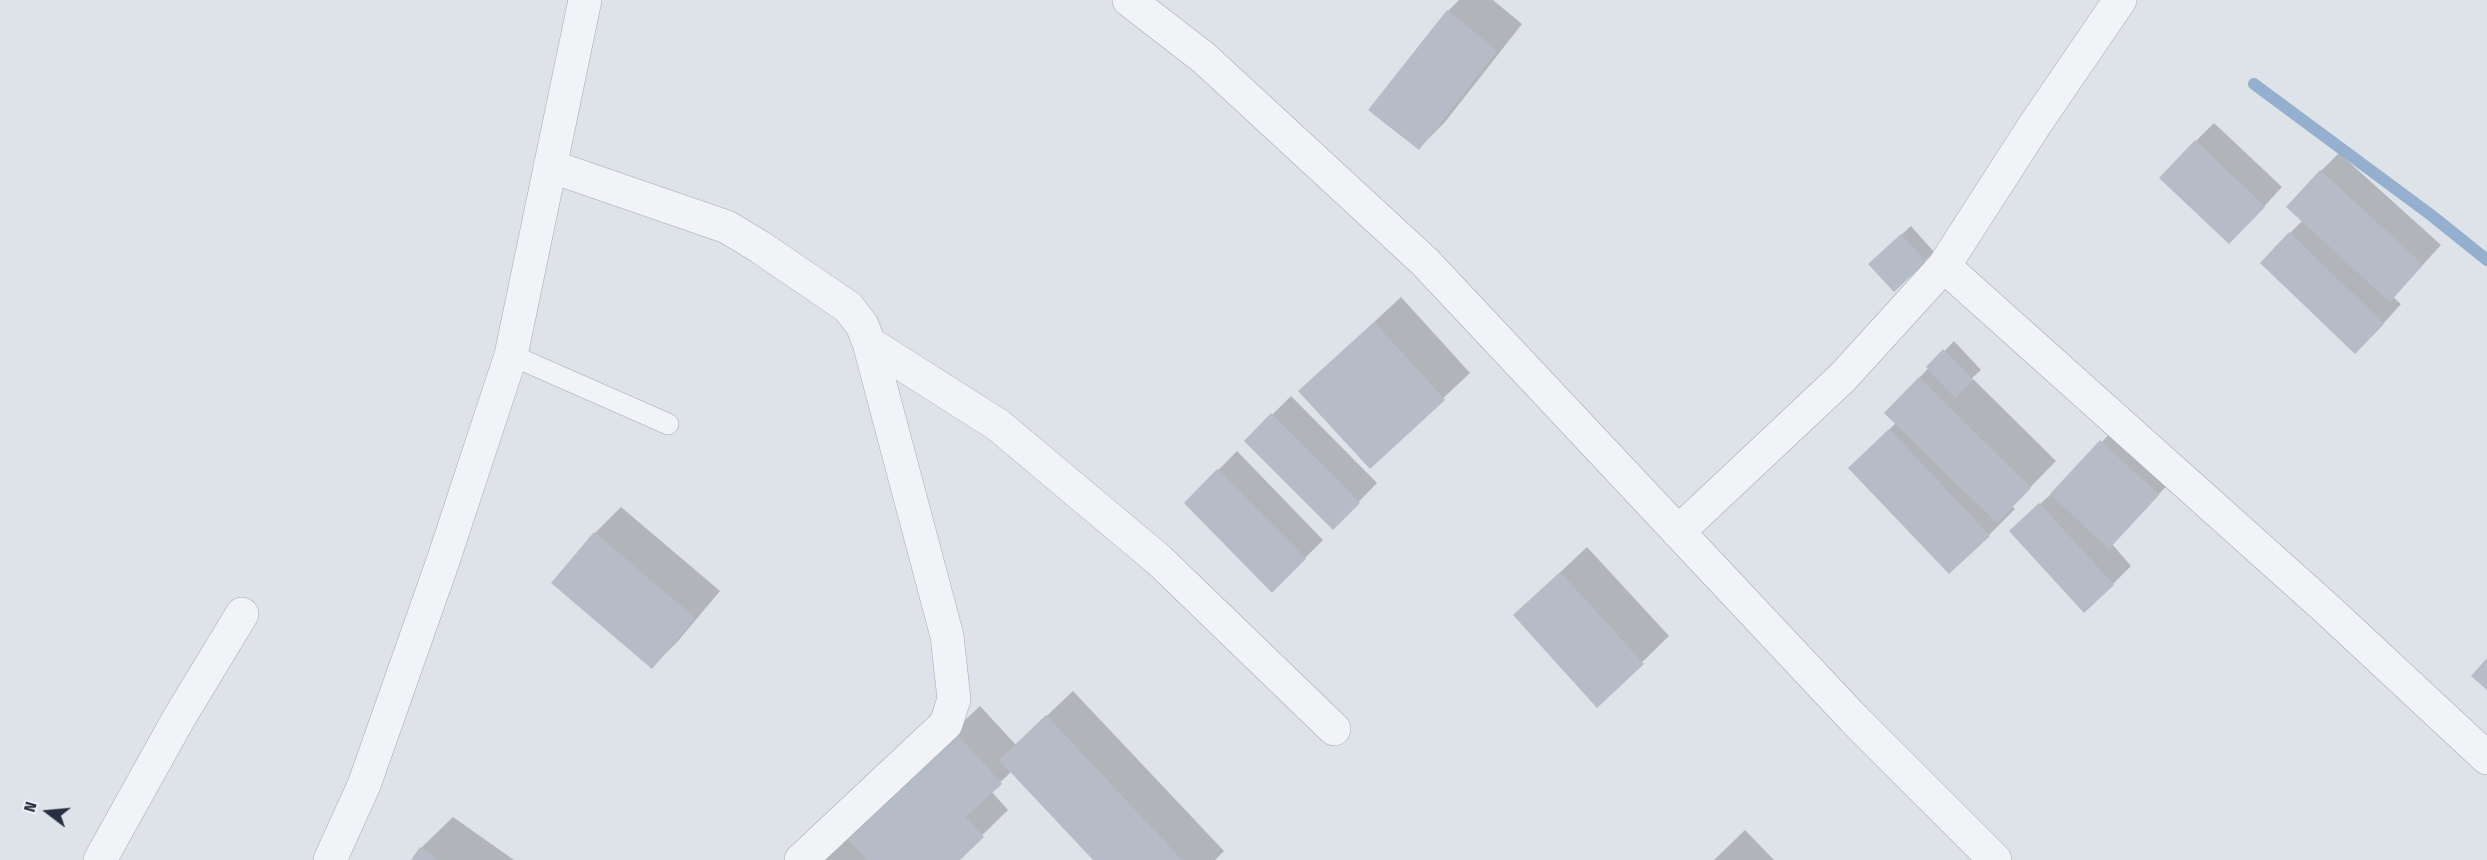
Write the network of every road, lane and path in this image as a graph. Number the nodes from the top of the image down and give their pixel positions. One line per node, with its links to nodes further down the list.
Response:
1 (585, 0): 4 (street)
2 (1130, 0): 9 (street)
3 (2120, 0): 5 (street)
4 (550, 166): 6 (street); 7 (street)
5 (1944, 266): 9 (street); 12 (street)
6 (869, 343): 11 (street); 15 (street)
7 (511, 355): 8 (lane); 14 (street)
8 (668, 423)
9 (1678, 532): 16 (street)
10 (242, 614): 13 (street)
11 (1335, 729)
12 (2487, 758)
13 (100, 860)
14 (330, 860)
15 (801, 860)
16 (1995, 860)

